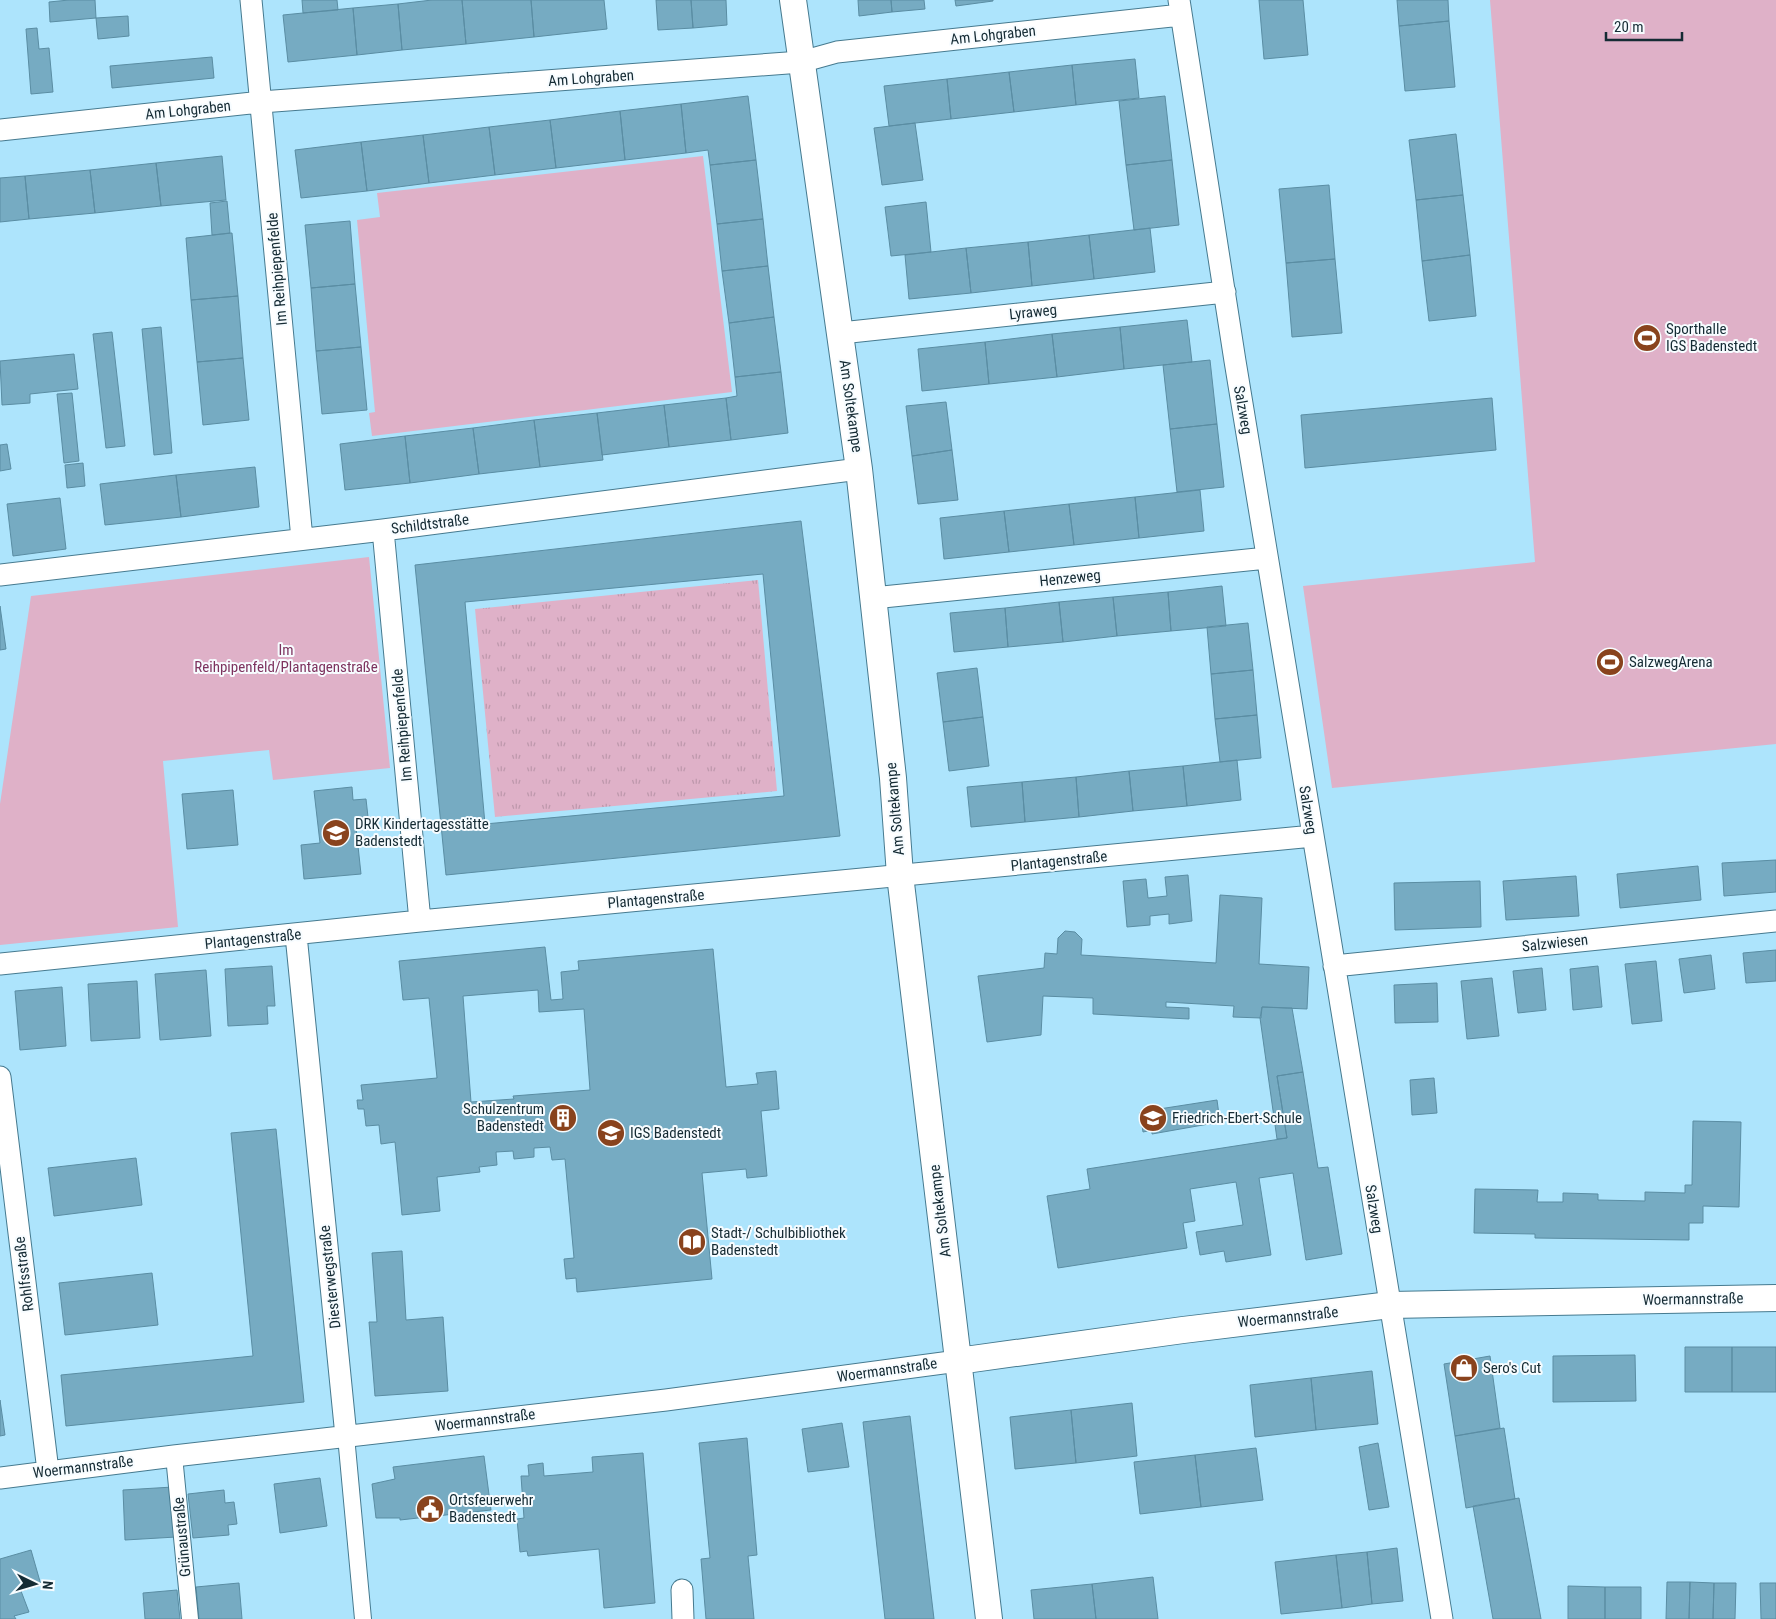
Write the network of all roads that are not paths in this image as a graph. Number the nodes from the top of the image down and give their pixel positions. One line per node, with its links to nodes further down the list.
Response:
1 (251, 0): 5 (street, Im Reihpiepenfelde)
2 (793, 0): 4 (street, Am Soltekampe)
3 (1180, 8): 4 (street, Am Lohgraben); 7 (street, Salzweg)
4 (801, 62): 5 (street, Am Lohgraben); 8 (street, Am Soltekampe)
5 (261, 102): 6 (street, Am Lohgraben); 11 (street, Im Reihpiepenfelde)
6 (0, 130)
7 (1225, 292): 8 (street, Lyraweg); 12 (street, Salzweg)
8 (841, 333): 9 (street, Am Soltekampe)
9 (859, 469): 10 (street, Schildtstraße); 14 (street, Am Soltekampe)
10 (383, 530): 11 (street, Schildtstraße); 17 (street, Im Reihpiepenfelde)
11 (302, 539): 13 (street, Schildtstraße)
12 (1268, 558): 14 (street, Henzeweg); 15 (street, Salzweg)
13 (0, 574)
14 (873, 598): 16 (street, Am Soltekampe)
15 (1313, 836): 16 (street, Plantagenstraße); 21 (street, Salzweg)
16 (900, 875): 17 (street, Plantagenstraße); 25 (street, Am Soltekampe)
17 (420, 921): 19 (street, Plantagenstraße)
18 (1776, 921): 21 (street, Salzwiesen)
19 (296, 935): 20 (street, Plantagenstraße); 26 (street, Diesterwegstraße)
20 (0, 964)
21 (1334, 966): 24 (street, Salzweg)
22 (0, 1076): 28 (street, Rohlfsstraße)
23 (1776, 1298): 24 (street, Woermannstraße)
24 (1390, 1305): 25 (street, Woermannstraße); 35 (street, Salzweg)
25 (958, 1361): 26 (street, Woermannstraße); 34 (street, Am Soltekampe)
26 (346, 1436): 27 (street, Woermannstraße); 32 (street, Diesterwegstraße)
27 (174, 1456): 28 (street, Woermannstraße); 31 (street, Grünaustraße)
28 (48, 1471): 29 (street, Woermannstraße)
29 (0, 1478)
30 (682, 1590): 33 (street)
31 (190, 1619)
32 (363, 1619)
33 (682, 1619)
34 (989, 1619)
35 (1442, 1619)

